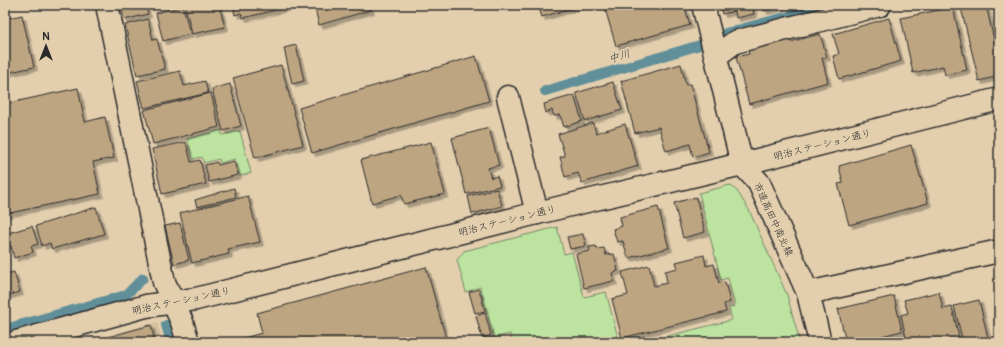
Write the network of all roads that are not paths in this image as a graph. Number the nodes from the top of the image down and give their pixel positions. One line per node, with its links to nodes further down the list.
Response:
1 (107, 5): 11 (street)
2 (703, 5): 4 (street, 市道高田中南北線)
3 (880, 5): 4 (street)
4 (716, 56): 7 (street, 市道高田中南北線)
5 (508, 97): 8 (street)
6 (999, 99): 7 (street, 明治ステーション通り)
7 (742, 164): 8 (street, 明治ステーション通り); 10 (street, 市道高田中南北線)
8 (537, 213): 11 (street, 明治ステーション通り)
9 (999, 251): 10 (street)
10 (808, 293): 14 (street, 市道高田中南北線)
11 (174, 302): 12 (street, 明治ステーション通り); 13 (street)
12 (16, 342)
13 (188, 342)
14 (820, 342)

